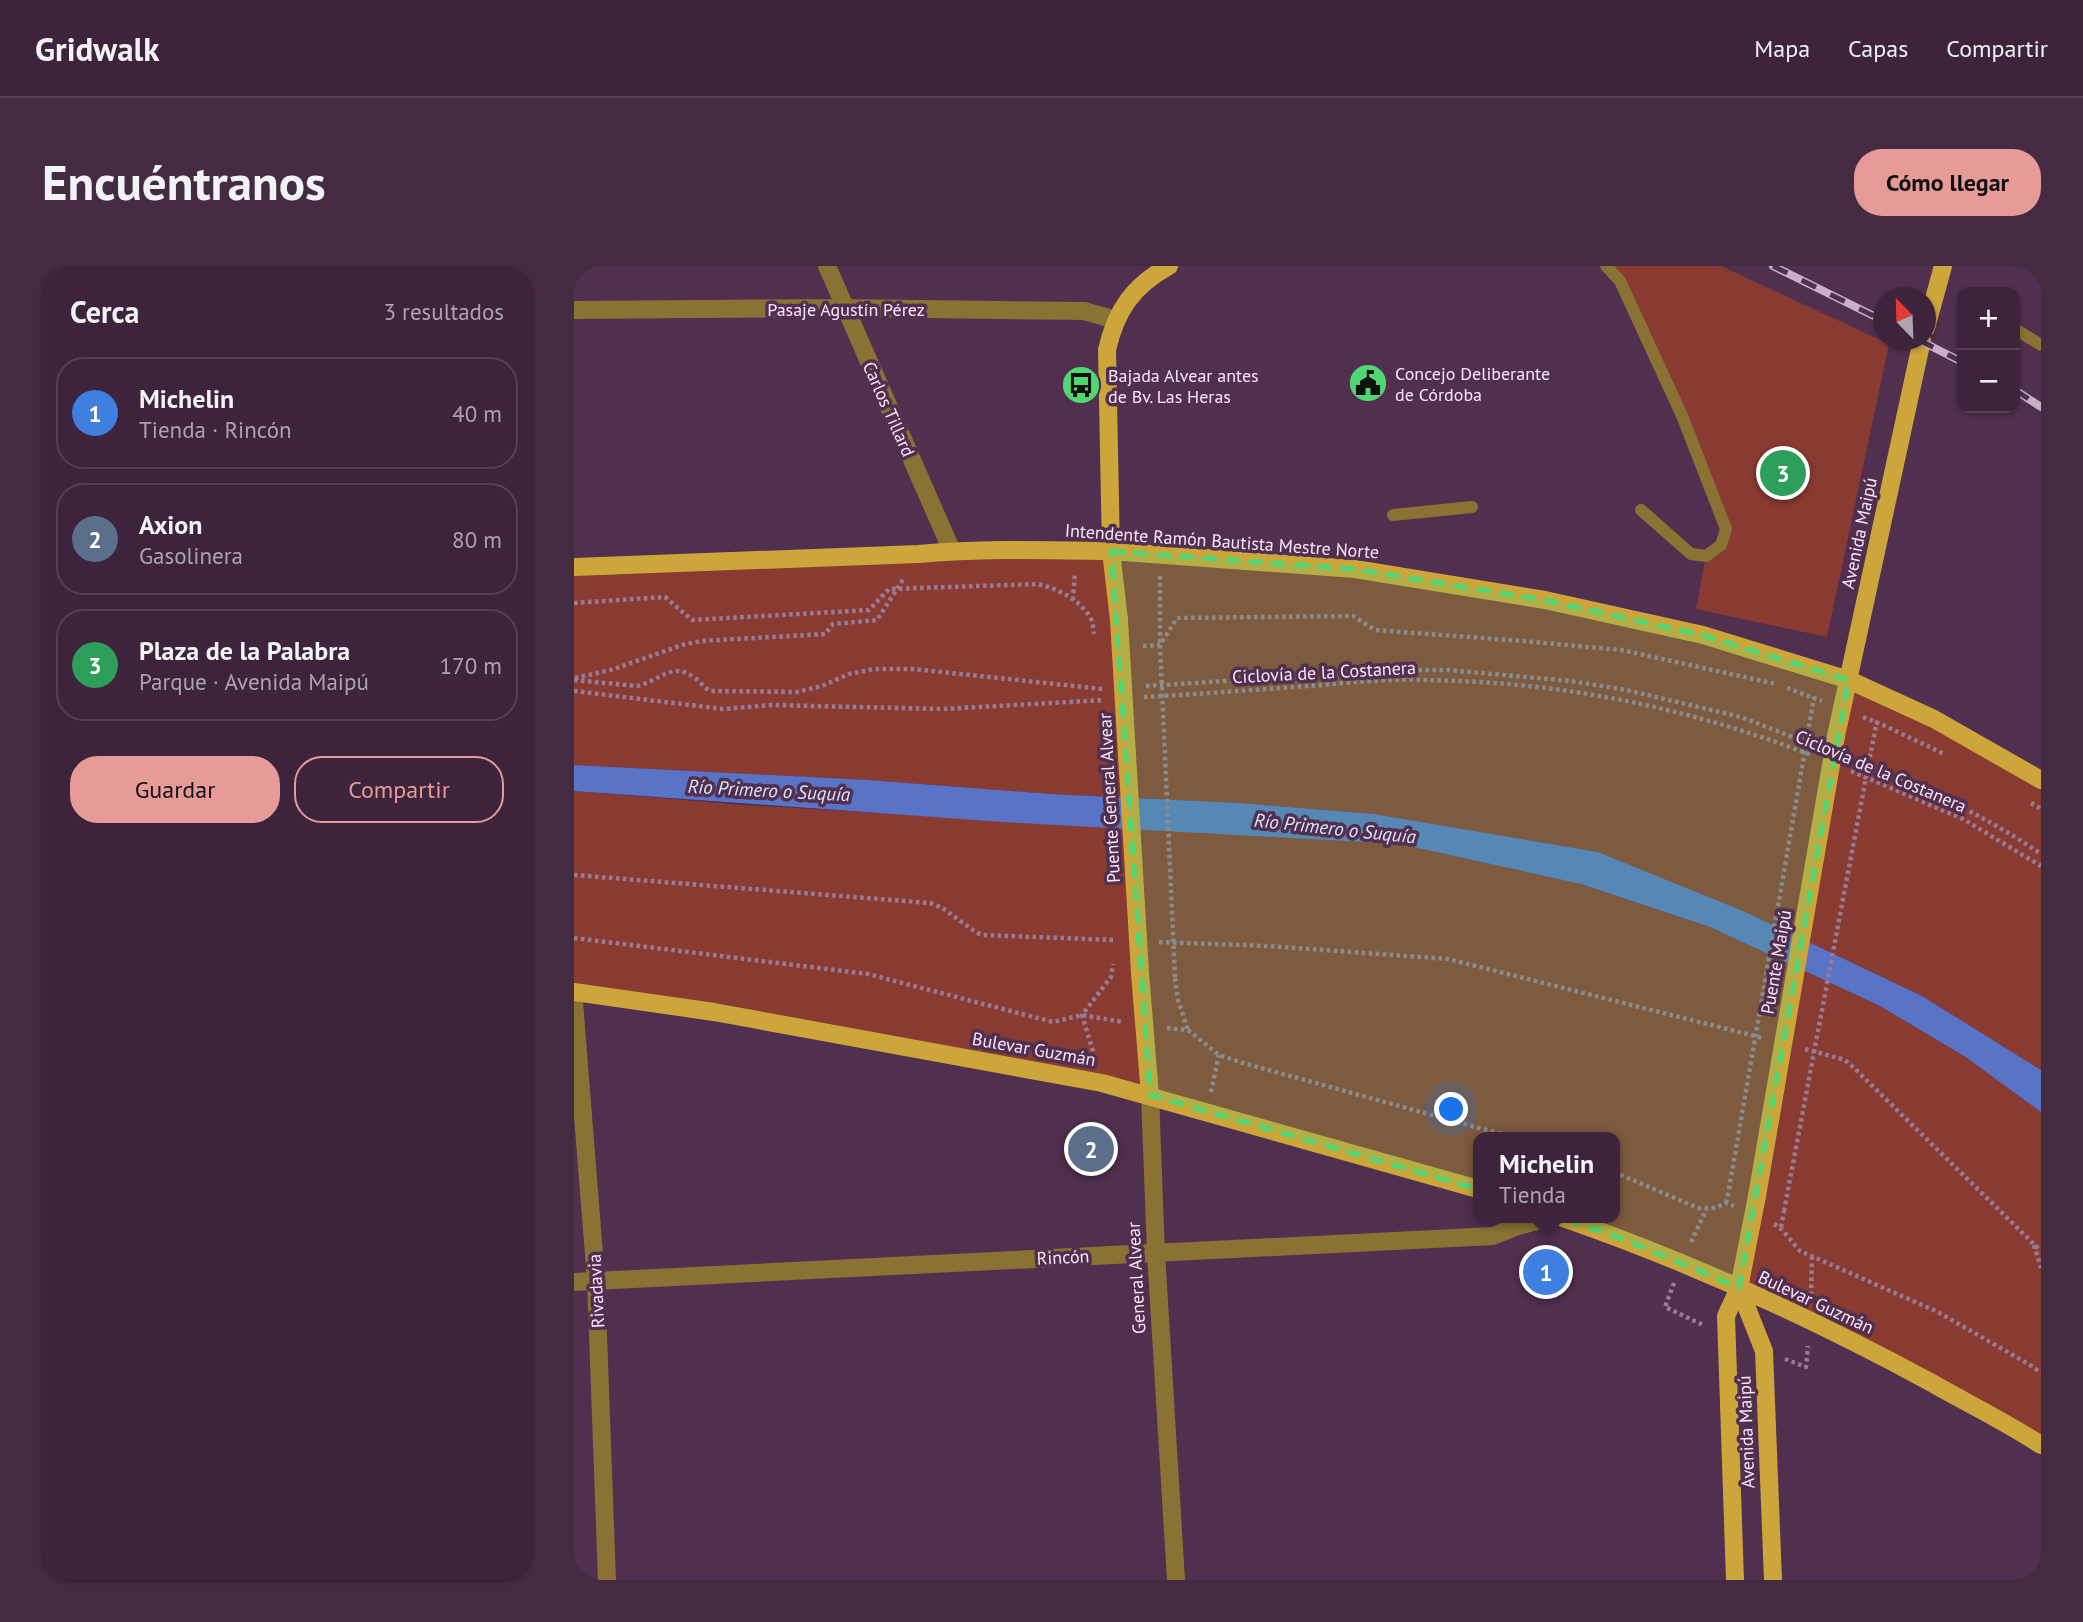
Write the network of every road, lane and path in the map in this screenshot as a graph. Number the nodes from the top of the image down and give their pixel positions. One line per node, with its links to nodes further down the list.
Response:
1 (827, 266): 6 (street, Carlos Tillard)
2 (1169, 266): 8 (main road)
3 (1606, 266): 13 (lane)
4 (1943, 266): 5 (main road)
5 (1936, 292)
6 (845, 308): 7 (street, Pasaje Agustín Pérez); 8 (street, Pasaje Agustín Pérez); 15 (street, Carlos Tillard)
7 (574, 310)
8 (1116, 320): 16 (main road)
9 (2020, 332): 10 (lane)
10 (2041, 345)
11 (1920, 350): 25 (main road, Avenida Maipú)
12 (1472, 507): 14 (lane)
13 (1641, 510)
14 (1393, 515)
15 (952, 551): 16 (main road, Intendente Ramón Bautista Mestre Norte); 17 (main road, Intendente Ramón Bautista Mestre Norte)
16 (1111, 551): 18 (main road, Intendente Ramón Bautista Mestre Norte); 23 (main road, Puente General Alvear, bridge)
17 (918, 554): 19 (main road, Intendente Ramón Bautista Mestre Norte); 20 (path)
18 (1160, 554): 22 (path); 25 (main road, Intendente Ramón Bautista Mestre Norte)
19 (574, 566)
20 (897, 589): 21 (path); 23 (path); 24 (path)
21 (574, 603)
22 (1160, 645): 23 (path); 31 (path); 56 (path, bridge)
23 (1121, 646): 51 (main road, Puente General Alvear, bridge)
24 (574, 679): 27 (path)
25 (1849, 680): 29 (main road, Intendente Ramón Bautista Mestre Norte); 33 (main road, Avenida Maipú)
26 (1144, 687): 36 (path)
27 (1107, 690)
28 (574, 691): 32 (path)
29 (1884, 695): 34 (path); 41 (main road, Intendente Ramón Bautista Mestre Norte)
30 (1140, 697): 37 (path, Ciclovía de la Costanera)
31 (1814, 698): 33 (path); 67 (path, bridge)
32 (1112, 699)
33 (1843, 709): 34 (path); 35 (main road, Avenida Maipú)
34 (1877, 722): 39 (path); 72 (path, bridge)
35 (1836, 736): 66 (main road, Puente Maipú, bridge)
36 (1824, 749)
37 (1816, 757)
38 (1847, 758): 44 (path)
39 (1953, 759)
40 (1841, 767): 45 (path, Ciclovía de la Costanera)
41 (2041, 780)
42 (2031, 803): 43 (path)
43 (2041, 809)
44 (2041, 854)
45 (2041, 866)
46 (574, 875): 48 (path)
47 (574, 938): 54 (path)
48 (1118, 940)
49 (1158, 942): 57 (path)
50 (1114, 964): 54 (path)
51 (1140, 973): 55 (main road, General Alvear)
52 (574, 992): 60 (main road, Bulevar Guzmán)
53 (574, 1002): 79 (street, Rivadavia)
54 (1082, 1015): 55 (path); 60 (path)
55 (1144, 1026): 56 (path); 61 (main road, General Alvear)
56 (1188, 1030): 59 (path)
57 (1764, 1038)
58 (1804, 1048): 73 (path)
59 (1219, 1055): 62 (path); 63 (path)
60 (1102, 1083): 61 (main road, Bulevar Guzmán)
61 (1150, 1095): 62 (main road, Bulevar Guzmán); 75 (street, General Alvear)
62 (1207, 1114): 65 (main road, Bulevar Guzmán)
63 (1494, 1132)
64 (1620, 1175): 68 (path)
65 (1473, 1188)
66 (1756, 1196): 69 (main road, Avenida Maipú)
67 (1726, 1203): 68 (path); 69 (path)
68 (1707, 1208): 77 (path)
69 (1754, 1216): 72 (path); 81 (main road, Avenida Maipú)
70 (1530, 1223): 75 (street, Rincón)
71 (1577, 1223): 77 (main road, Bulevar Guzmán)
72 (1781, 1227): 76 (path)
73 (2034, 1244): 74 (path); 78 (path)
74 (2041, 1251)
75 (1156, 1253): 79 (street, Rincón); 86 (street, General Alvear)
76 (1812, 1257): 82 (path); 83 (path)
77 (1682, 1263): 81 (main road, Bulevar Guzmán)
78 (2041, 1268)
79 (596, 1280): 80 (street, Rincón); 85 (street, Rivadavia)
80 (574, 1282)
81 (1739, 1288): 82 (main road, Bulevar Guzmán); 87 (main road, Avenida Maipú); 88 (main road, Avenida Maipú)
82 (1811, 1320): 84 (main road, Bulevar Guzmán)
83 (2041, 1373)
84 (2041, 1445)
85 (607, 1580)
86 (1175, 1580)
87 (1735, 1580)
88 (1773, 1580)

